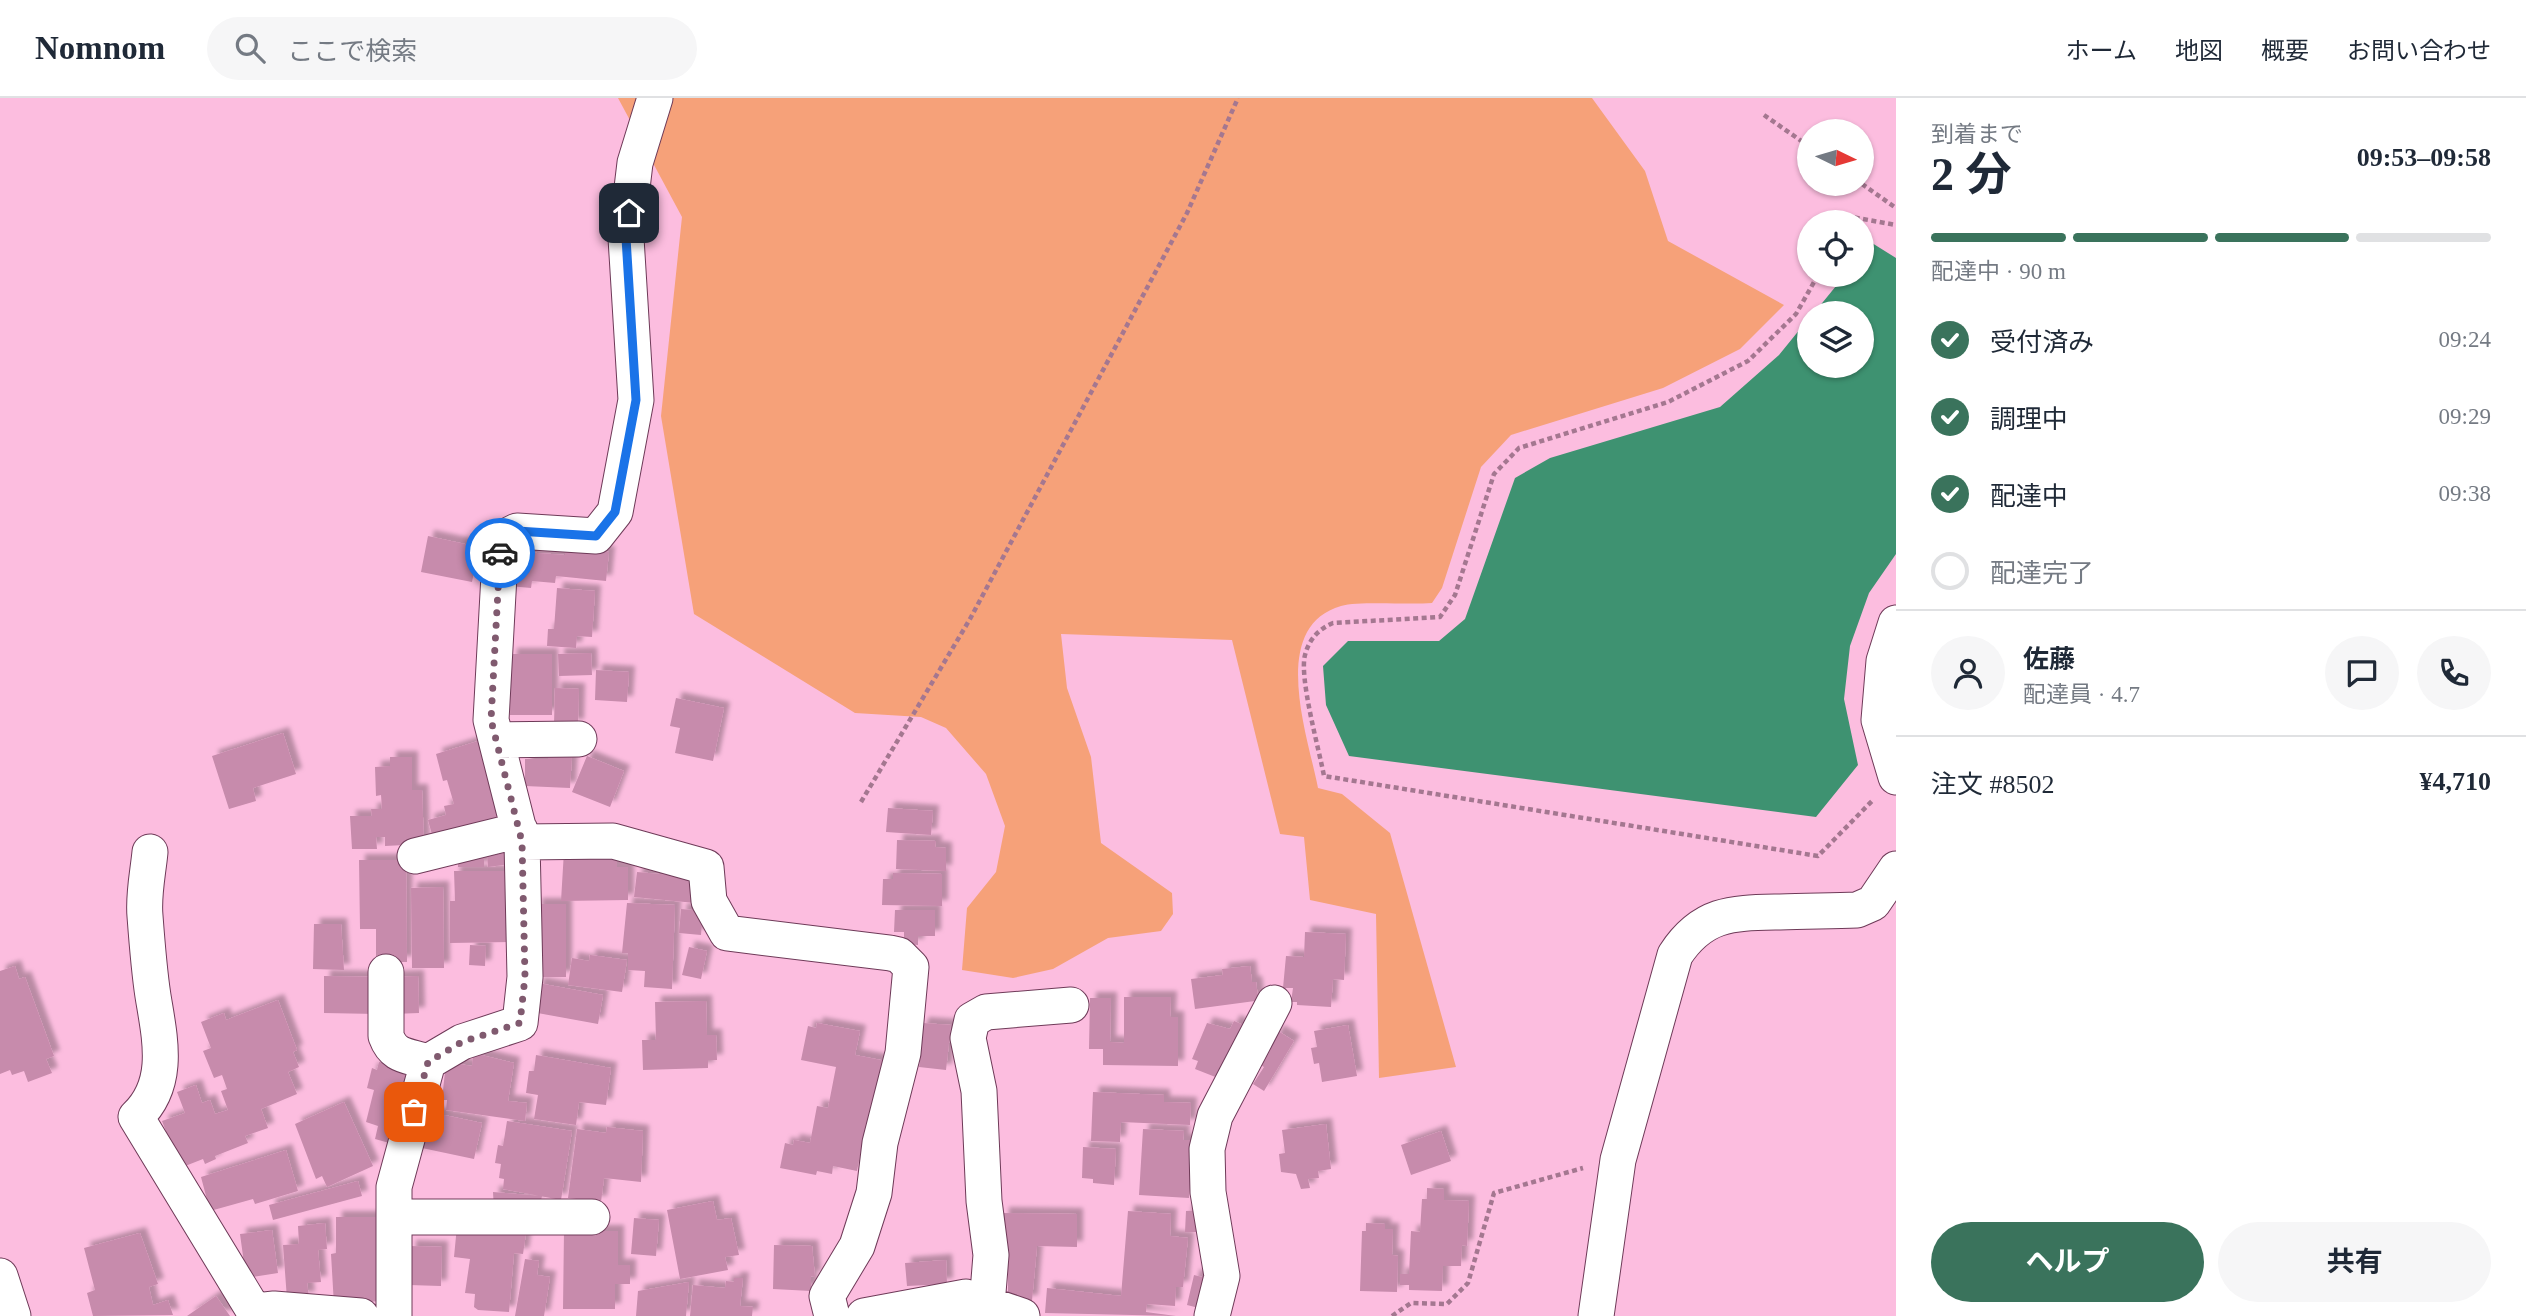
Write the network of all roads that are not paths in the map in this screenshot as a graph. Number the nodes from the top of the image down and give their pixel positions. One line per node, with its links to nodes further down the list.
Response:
1 (655, 98): 4 (street)
2 (1896, 623): 5 (street)
3 (579, 739): 4 (street)
4 (497, 740): 6 (street)
5 (1896, 777)
6 (521, 836): 8 (street); 13 (street); 22 (street)
7 (150, 852): 18 (street)
8 (415, 856)
9 (1896, 869): 26 (street)
10 (386, 972): 13 (street)
11 (1274, 1003): 25 (street)
12 (1071, 1005): 17 (street)
13 (428, 1062): 14 (street)
14 (394, 1217): 15 (street); 21 (street)
15 (592, 1217)
16 (0, 1276): 19 (street)
17 (987, 1305): 23 (street); 24 (street)
18 (252, 1313): 20 (street)
19 (13, 1316)
20 (361, 1316)
21 (394, 1316)
22 (832, 1316)
23 (864, 1316)
24 (1022, 1316)
25 (1212, 1316)
26 (1596, 1316)

